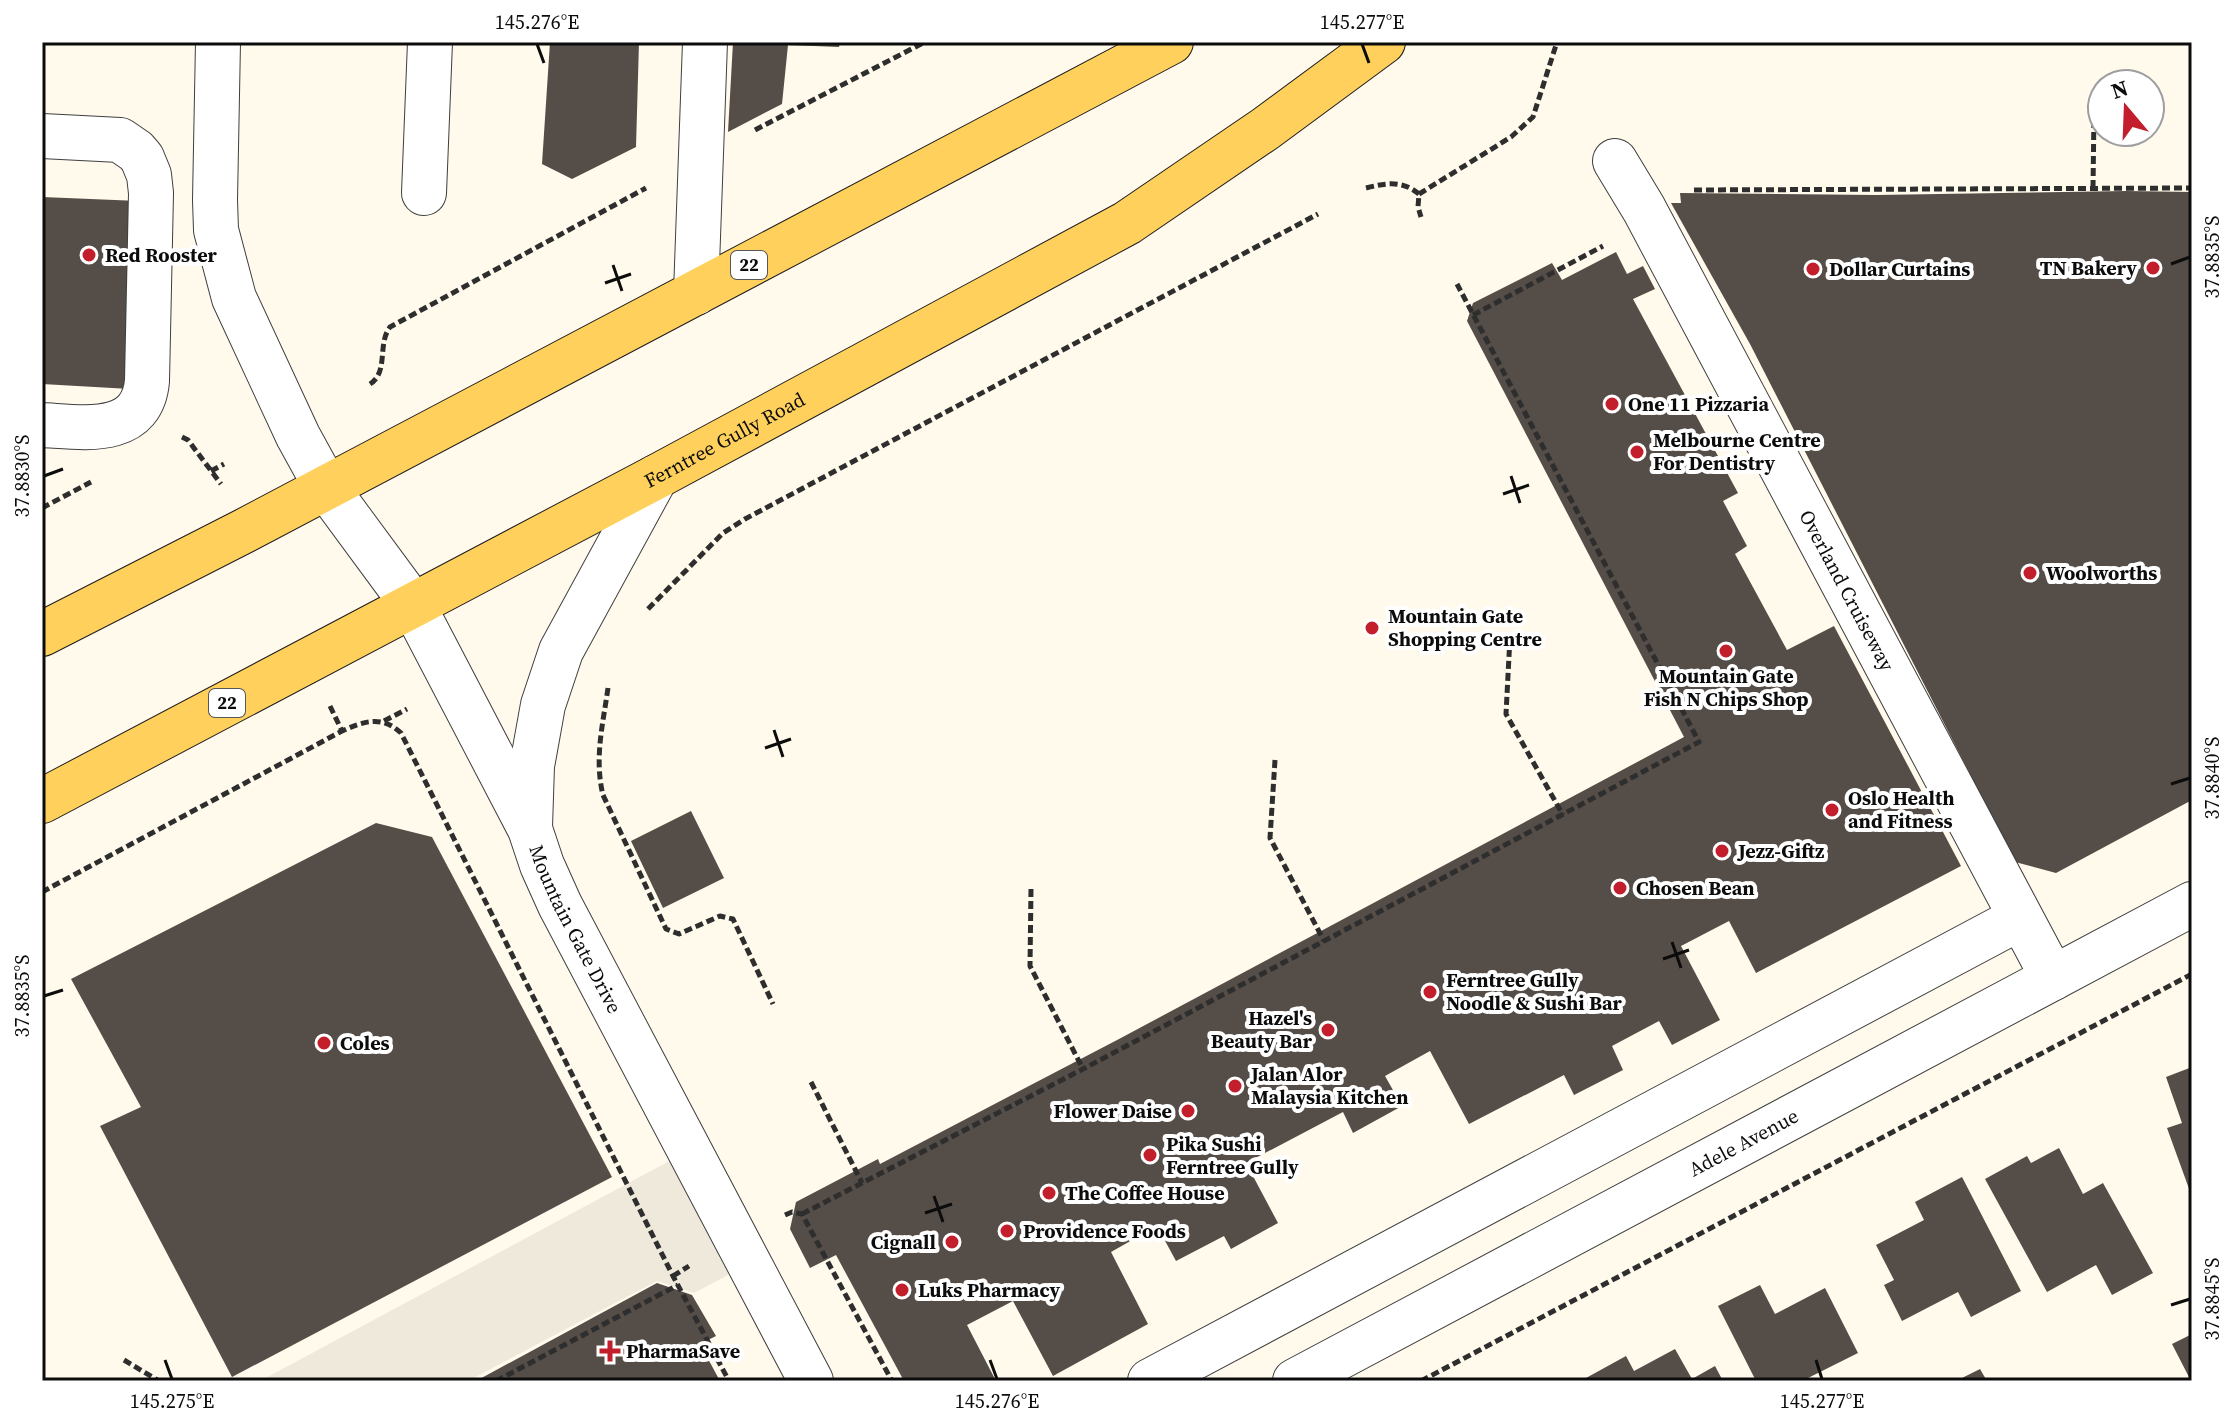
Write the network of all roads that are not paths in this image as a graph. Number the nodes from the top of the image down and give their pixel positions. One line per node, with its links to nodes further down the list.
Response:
1 (218, 42): 12 (street, Mountain Gate Drive)
2 (430, 42): 8 (street)
3 (705, 42): 9 (street)
4 (1171, 42): 9 (main road, 22)
5 (1383, 42): 11 (main road, Ferntree Gully Road / 22)
6 (42, 136): 10 (street)
7 (1615, 161): 18 (street, Overland Cruiseway)
8 (424, 193)
9 (696, 293): 12 (main road, 22)
10 (42, 425)
11 (656, 477): 13 (main road, Ferntree Gully Road / 22); 16 (street)
12 (326, 487): 13 (street, Mountain Gate Drive); 14 (main road, 22)
13 (413, 605): 15 (main road, Ferntree Gully Road / 22); 16 (street, Mountain Gate Drive)
14 (42, 634)
15 (42, 801)
16 (530, 829): 20 (street, Mountain Gate Drive)
17 (2192, 904): 19 (street, Adele Avenue)
18 (2020, 918): 19 (street, Overland Cruiseway); 21 (street)
19 (2053, 978): 22 (street, Adele Avenue)
20 (811, 1381)
21 (1150, 1381)
22 (1295, 1381)

